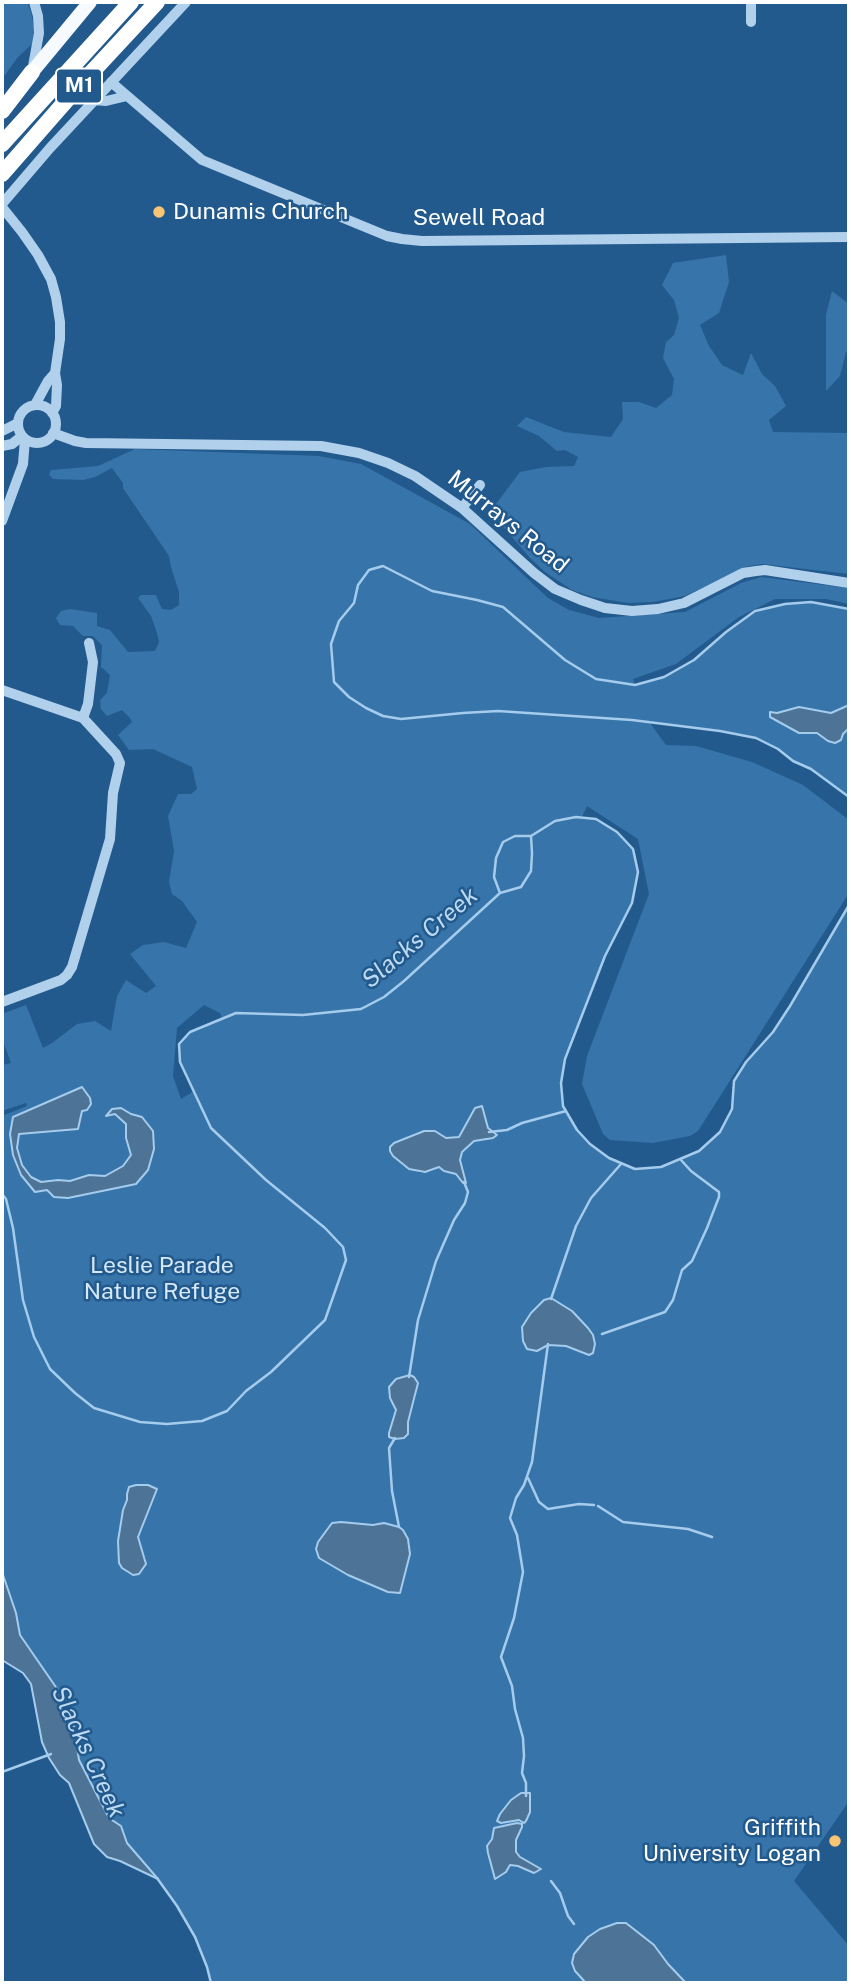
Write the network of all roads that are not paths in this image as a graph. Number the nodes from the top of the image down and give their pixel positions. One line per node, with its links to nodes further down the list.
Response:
1 (34, 2): 8 (street)
2 (90, 2): 8 (main road)
3 (131, 2): 13 (highway, M1)
4 (158, 2): 14 (highway, M1)
5 (186, 2): 9 (street)
6 (751, 2): 7 (street)
7 (751, 22)
8 (32, 72): 12 (highway)
9 (111, 82): 10 (street, Sewell Road); 11 (street)
10 (127, 96): 11 (street); 16 (street, Sewell Road)
11 (94, 100): 15 (street)
12 (2, 111)
13 (2, 144)
14 (2, 174)
15 (2, 206): 17 (street)
16 (849, 237)
17 (55, 373): 18 (street); 19 (street)
18 (35, 405): 19 (street); 20 (street)
19 (52, 413): 22 (street)
20 (18, 423): 21 (street); 23 (street)
21 (2, 431)
22 (53, 433): 23 (street); 26 (street, Murrays Road)
23 (24, 438): 24 (street); 27 (street)
24 (2, 446)
25 (481, 485): 26 (street)
26 (462, 508): 28 (street, Murrays Road)
27 (2, 521)
28 (849, 583)
29 (89, 643): 31 (street)
30 (2, 690): 31 (street)
31 (83, 718): 32 (street)
32 (2, 1002)

